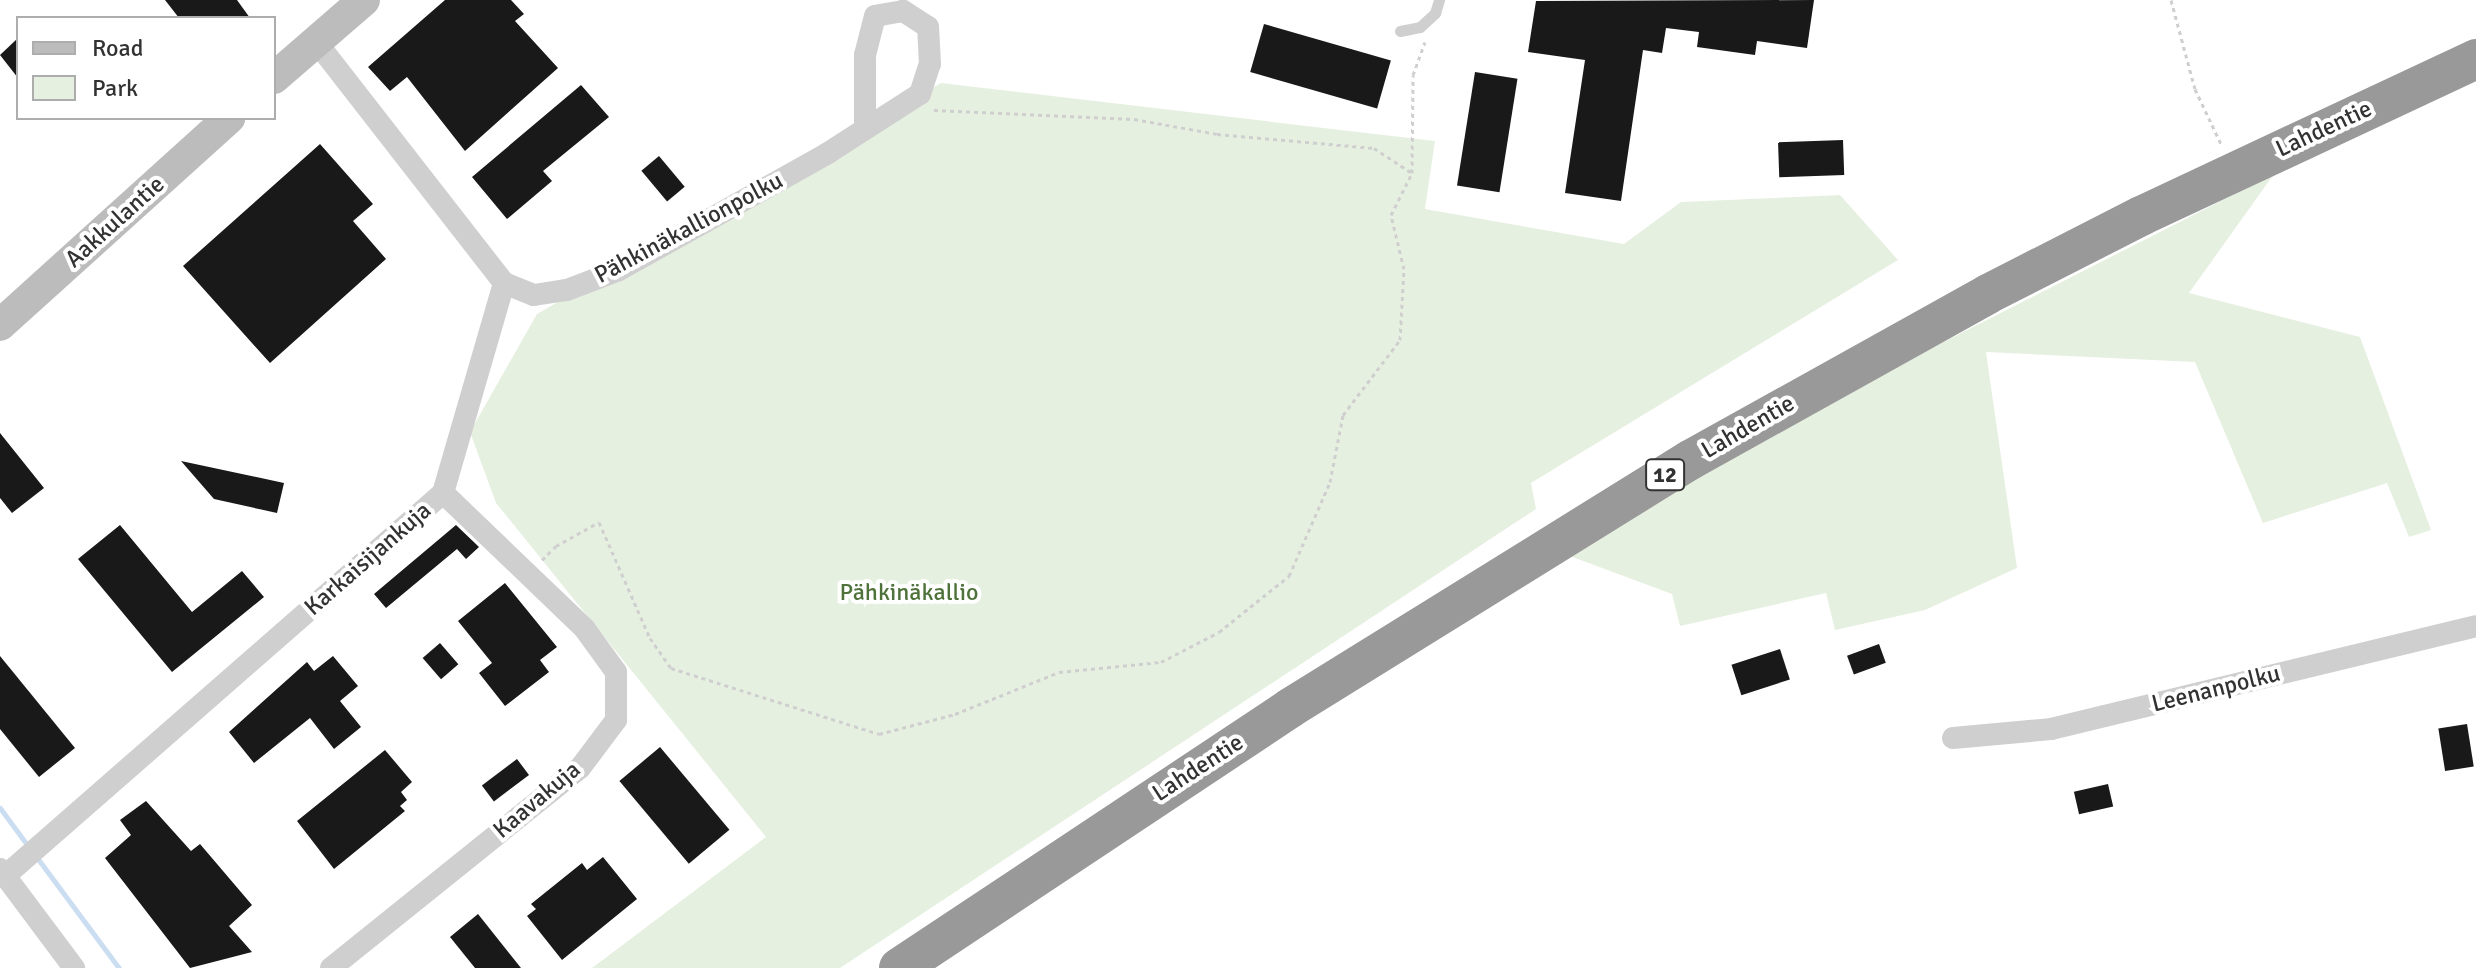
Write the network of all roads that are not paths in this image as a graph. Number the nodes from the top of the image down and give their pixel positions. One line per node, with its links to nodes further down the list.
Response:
1 (1439, 0): 3 (lane)
2 (349, 5): 4 (street)
3 (1400, 31)
4 (315, 40): 6 (street); 9 (street)
5 (2476, 59): 17 (highway, Lahdentie / 12)
6 (276, 76)
7 (227, 120): 10 (street, Aakkulantie)
8 (865, 128): 8 (street, Pähkinäkallionpolku); 9 (street, Pähkinäkallionpolku)
9 (504, 283): 11 (street, Karkaisijankuja)
10 (0, 325)
11 (443, 493): 14 (street, Karkaisijankuja); 16 (street, Kaavakuja)
12 (2476, 626): 13 (street, Leenanpolku)
13 (1953, 738)
14 (2, 872): 15 (street)
15 (74, 968)
16 (331, 968)
17 (899, 968)

